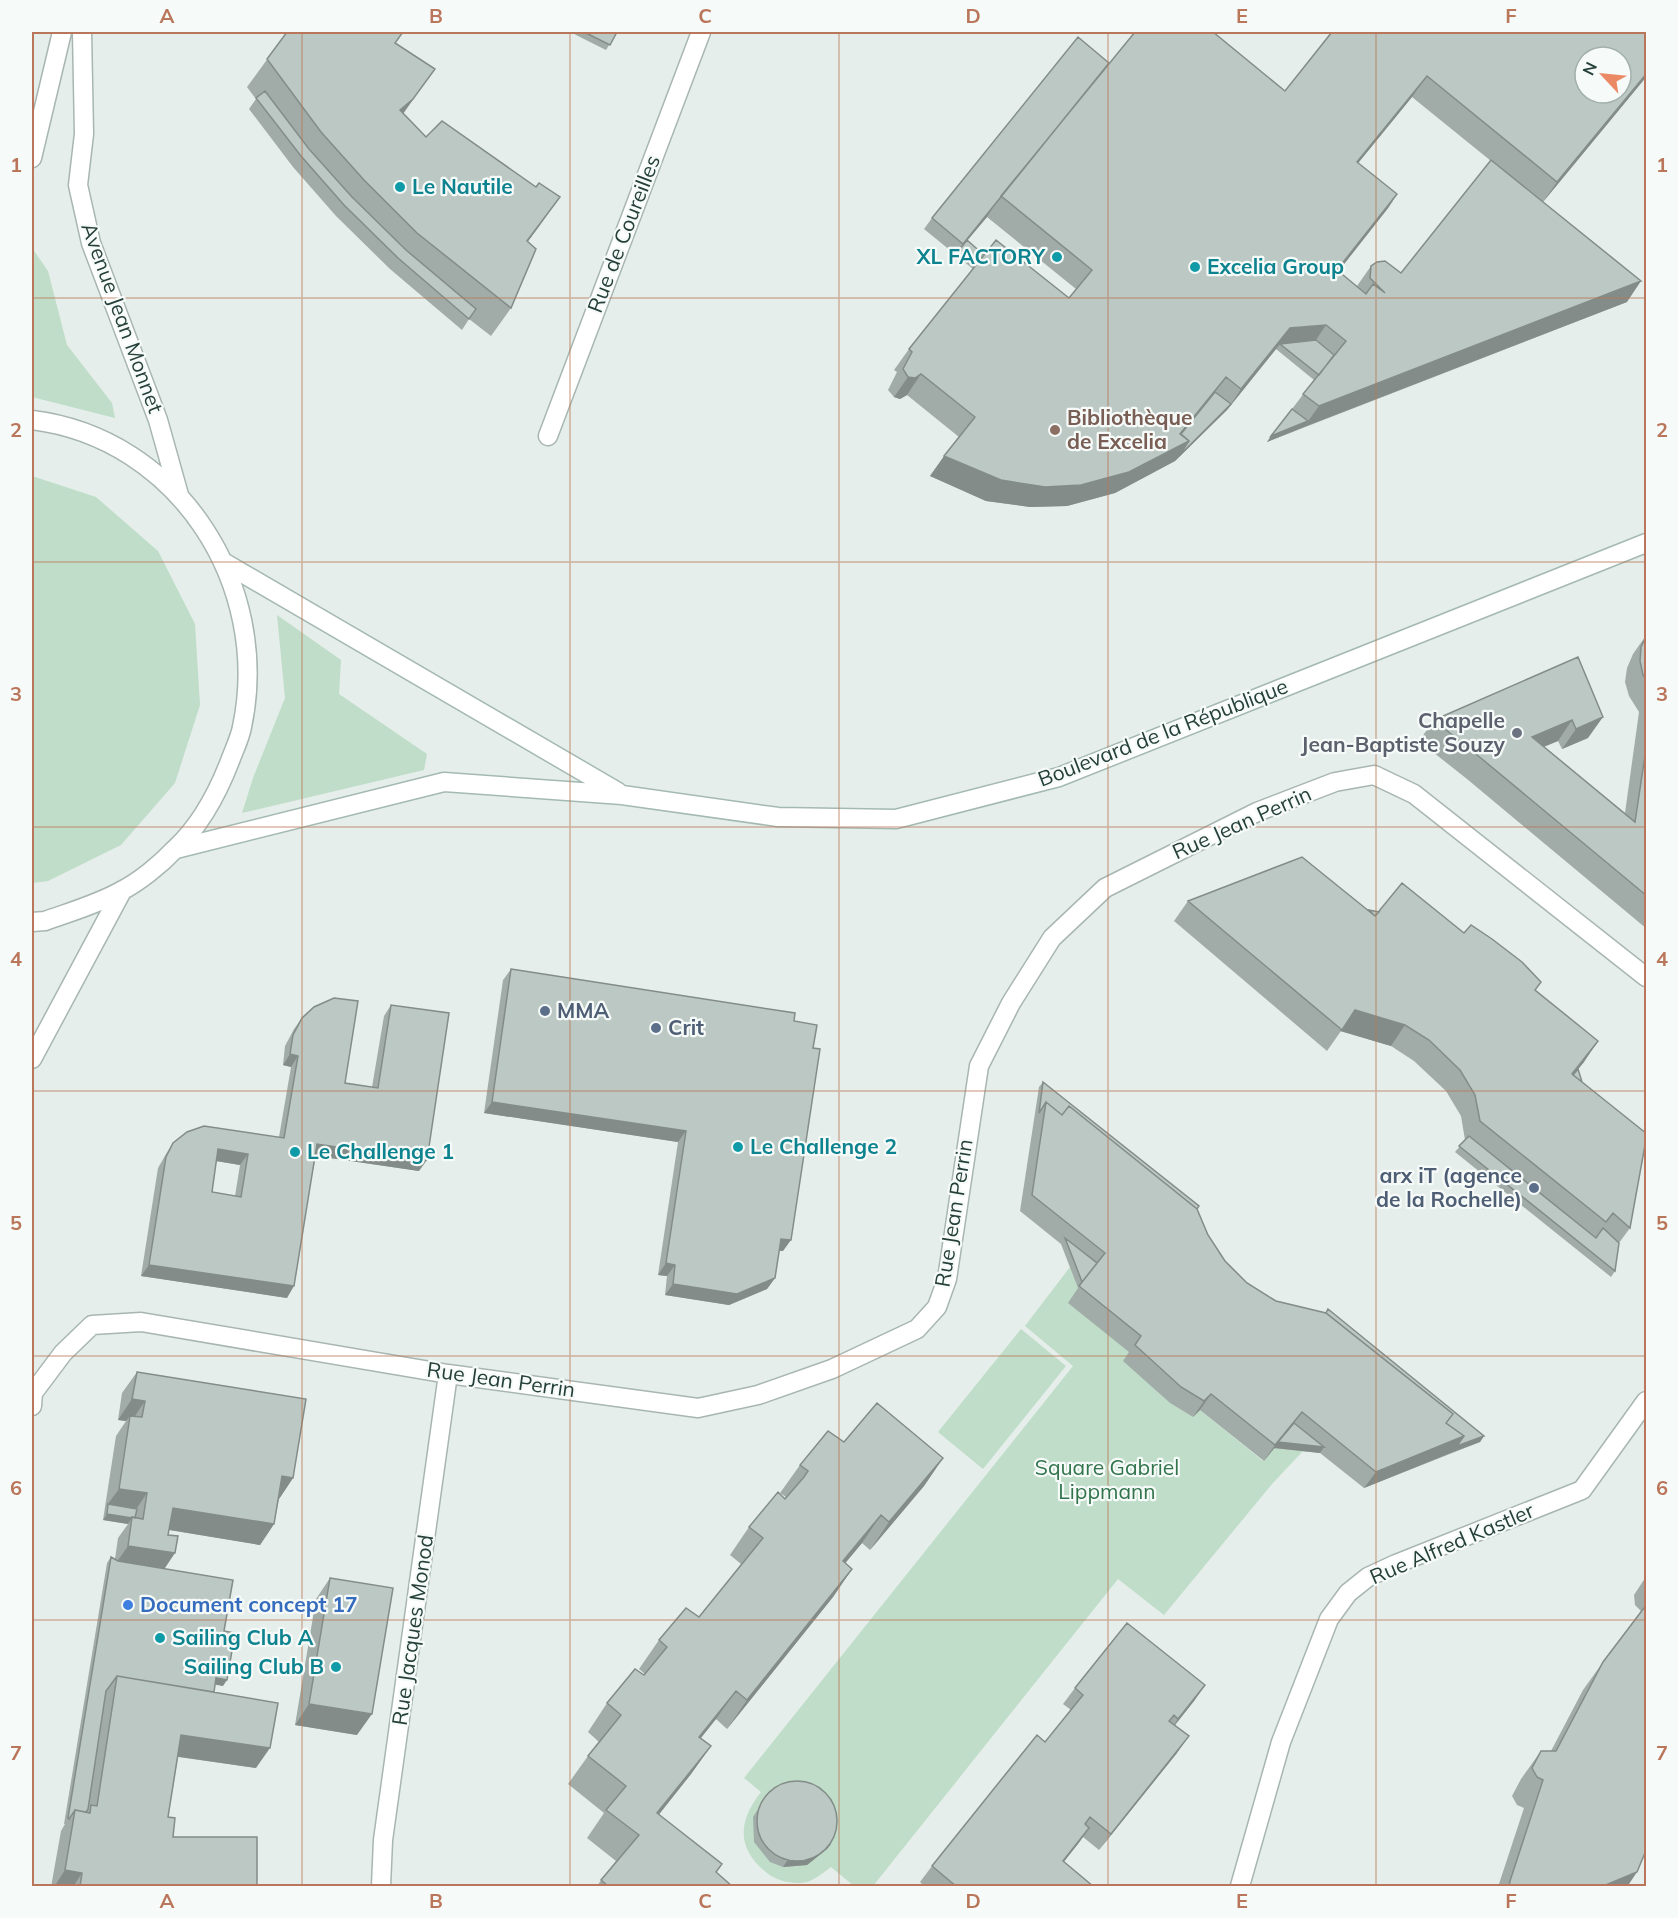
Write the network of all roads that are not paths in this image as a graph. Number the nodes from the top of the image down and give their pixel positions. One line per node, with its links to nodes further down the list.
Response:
1 (62, 32): 4 (street)
2 (82, 32): 7 (street, Avenue Jean Monnet)
3 (701, 32): 6 (street, Rue de Coureilles)
4 (32, 158)
5 (32, 420): 7 (street)
6 (548, 436)
7 (179, 495): 9 (street)
8 (1647, 543): 10 (street, Boulevard de la République)
9 (225, 563): 10 (street); 11 (street)
10 (622, 795): 11 (street, Boulevard de la République)
11 (176, 849): 12 (street)
12 (122, 891): 13 (street); 15 (street)
13 (32, 922)
14 (1647, 977): 16 (street, Rue Jean Perrin)
15 (32, 1059)
16 (448, 1374): 18 (street, Rue Jean Perrin); 19 (street, Rue Jacques Monod)
17 (1647, 1401): 20 (street, Rue Alfred Kastler)
18 (32, 1406)
19 (381, 1887)
20 (1240, 1887)

